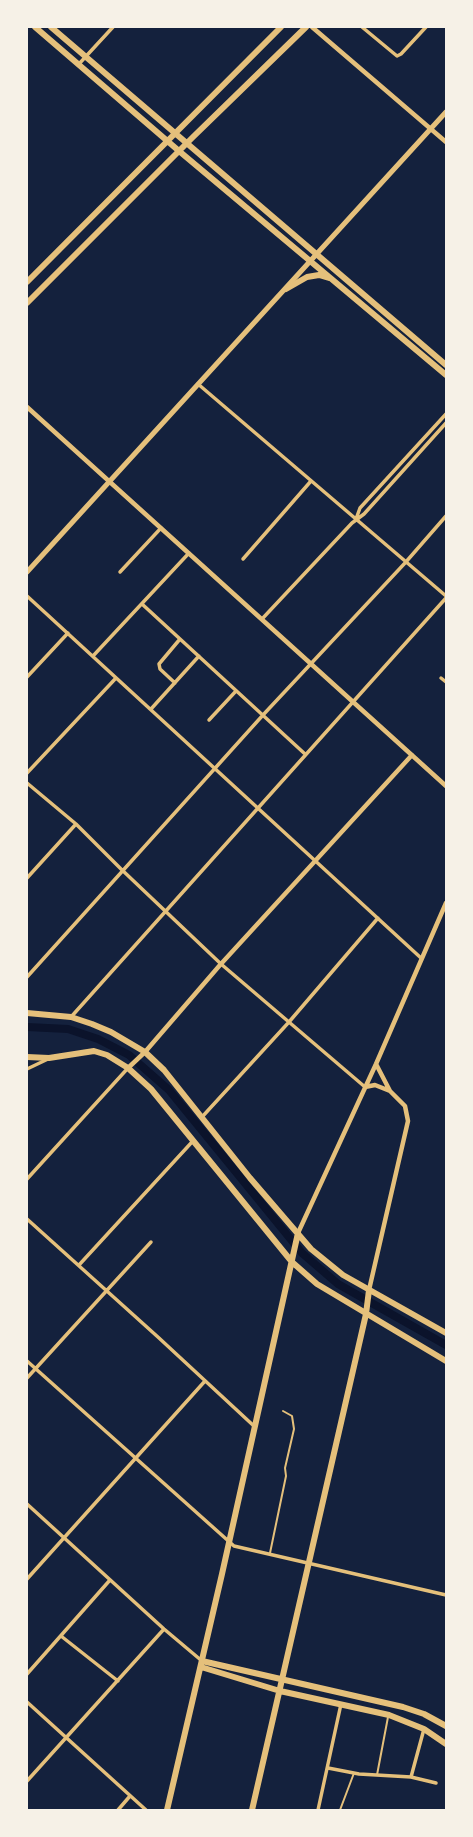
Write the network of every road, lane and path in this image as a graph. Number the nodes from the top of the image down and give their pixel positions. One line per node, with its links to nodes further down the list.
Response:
1 (35, 27): 12 (main road)
2 (51, 27): 10 (main road)
3 (58, 27): 10 (street)
4 (113, 27): 11 (street)
5 (281, 27): 15 (main road)
6 (306, 27): 18 (main road)
7 (312, 27): 14 (street)
8 (362, 27): 9 (street)
9 (426, 27)
10 (60, 34): 11 (main road)
11 (85, 57): 12 (street); 15 (main road)
12 (78, 64): 16 (main road)
13 (446, 112): 14 (main road)
14 (430, 129): 17 (street); 20 (main road)
15 (174, 134): 16 (main road); 18 (main road)
16 (167, 141): 19 (main road); 23 (main road)
17 (446, 142)
18 (186, 144): 19 (main road); 20 (main road)
19 (179, 151): 21 (main road); 25 (main road)
20 (316, 254): 21 (main road); 26 (main road)
21 (310, 260): 22 (main road); 24 (main road)
22 (333, 280): 24 (main road); 27 (main road)
23 (27, 282)
24 (286, 289): 28 (main road)
25 (27, 303)
26 (446, 365)
27 (446, 375)
28 (197, 384): 32 (street); 33 (main road)
29 (27, 407): 33 (street)
30 (446, 414): 35 (street)
31 (446, 423): 35 (street)
32 (311, 481): 35 (street); 38 (street)
33 (110, 482): 36 (street); 40 (main road)
34 (446, 516): 39 (street)
35 (356, 520): 39 (street); 45 (street)
36 (161, 528): 37 (street); 41 (street)
37 (189, 553): 44 (street); 45 (street)
38 (243, 559)
39 (405, 563): 43 (street); 50 (street)
40 (27, 572)
41 (120, 572)
42 (27, 596): 46 (street)
43 (446, 597): 57 (street)
44 (142, 604): 47 (street); 48 (street)
45 (262, 619): 50 (street)
46 (68, 633): 48 (street); 51 (street)
47 (180, 639): 49 (street); 55 (street)
48 (93, 656): 52 (street)
49 (200, 656): 55 (street); 56 (street)
50 (310, 663): 57 (street); 59 (street)
51 (27, 677)
52 (116, 678): 58 (street); 64 (street)
53 (441, 678): 54 (street)
54 (446, 682)
55 (175, 683): 58 (street)
56 (236, 691): 59 (street); 60 (street)
57 (352, 702): 61 (street); 62 (street)
58 (151, 709): 63 (street)
59 (263, 715): 61 (street); 63 (street)
60 (209, 720)
61 (305, 754): 67 (street)
62 (412, 755): 66 (street); 69 (street)
63 (215, 768): 67 (street); 70 (street)
64 (27, 773)
65 (27, 783): 68 (street)
66 (446, 786)
67 (257, 807): 69 (street); 73 (street)
68 (76, 824): 70 (street); 71 (street)
69 (316, 861): 74 (street); 76 (street)
70 (123, 871): 73 (street); 77 (street)
71 (27, 878)
72 (446, 904): 75 (street)
73 (165, 911): 76 (street); 79 (street)
74 (378, 918): 75 (street); 80 (street)
75 (421, 958): 84 (street)
76 (221, 964): 80 (street); 81 (street)
77 (27, 977)
78 (27, 1013): 79 (main road)
79 (71, 1017): 81 (main road)
80 (289, 1022): 87 (street); 89 (street)
81 (143, 1054): 85 (street); 89 (main road)
82 (27, 1057): 83 (main road)
83 (49, 1058): 85 (main road); 86 (street)
84 (376, 1064): 87 (street); 88 (street)
85 (130, 1066): 90 (main road); 91 (street)
86 (27, 1069)
87 (365, 1087): 88 (street); 93 (street)
88 (390, 1091): 98 (street)
89 (202, 1117): 93 (main road)
90 (192, 1142): 95 (main road); 96 (street)
91 (27, 1179)
92 (27, 1219): 96 (street)
93 (298, 1233): 95 (main road); 98 (main road)
94 (151, 1242): 97 (street)
95 (292, 1262): 99 (main road); 107 (main road)
96 (80, 1265): 97 (street)
97 (107, 1290): 103 (street); 105 (street)
98 (369, 1290): 99 (main road); 100 (main road)
99 (366, 1314): 101 (main road); 113 (main road)
100 (446, 1333)
101 (446, 1361)
102 (27, 1362): 103 (street)
103 (35, 1369): 104 (street); 108 (street)
104 (27, 1378)
105 (205, 1382): 107 (street); 108 (street)
106 (283, 1411): 112 (lane)
107 (255, 1427): 111 (main road)
108 (136, 1458): 110 (street); 111 (street)
109 (27, 1504): 110 (street)
110 (65, 1538): 114 (street); 115 (street)
111 (229, 1541): 112 (street); 119 (main road)
112 (270, 1554): 113 (street)
113 (309, 1564): 116 (street); 121 (main road)
114 (27, 1579)
115 (110, 1580): 117 (street); 118 (street)
116 (446, 1595)
117 (164, 1629): 119 (street); 122 (street)
118 (61, 1636): 120 (street); 122 (street)
119 (201, 1664): 121 (main road); 123 (main road); 140 (main road)
120 (27, 1674)
121 (283, 1680): 123 (main road); 127 (main road)
122 (118, 1682): 129 (street)
123 (280, 1691): 125 (main road); 141 (main road)
124 (27, 1702): 129 (street)
125 (341, 1704): 126 (main road); 131 (street)
126 (389, 1715): 128 (main road); 133 (lane)
127 (446, 1726)
128 (424, 1729): 130 (main road); 134 (street)
129 (66, 1738): 135 (street); 137 (street)
130 (446, 1744)
131 (328, 1768): 132 (street); 142 (street)
132 (354, 1773): 133 (street); 143 (lane)
133 (377, 1775): 134 (street)
134 (411, 1777): 136 (street)
135 (27, 1781)
136 (436, 1783)
137 (130, 1796): 138 (street); 139 (street)
138 (118, 1810)
139 (146, 1810)
140 (167, 1810)
141 (252, 1810)
142 (318, 1810)
143 (340, 1810)

